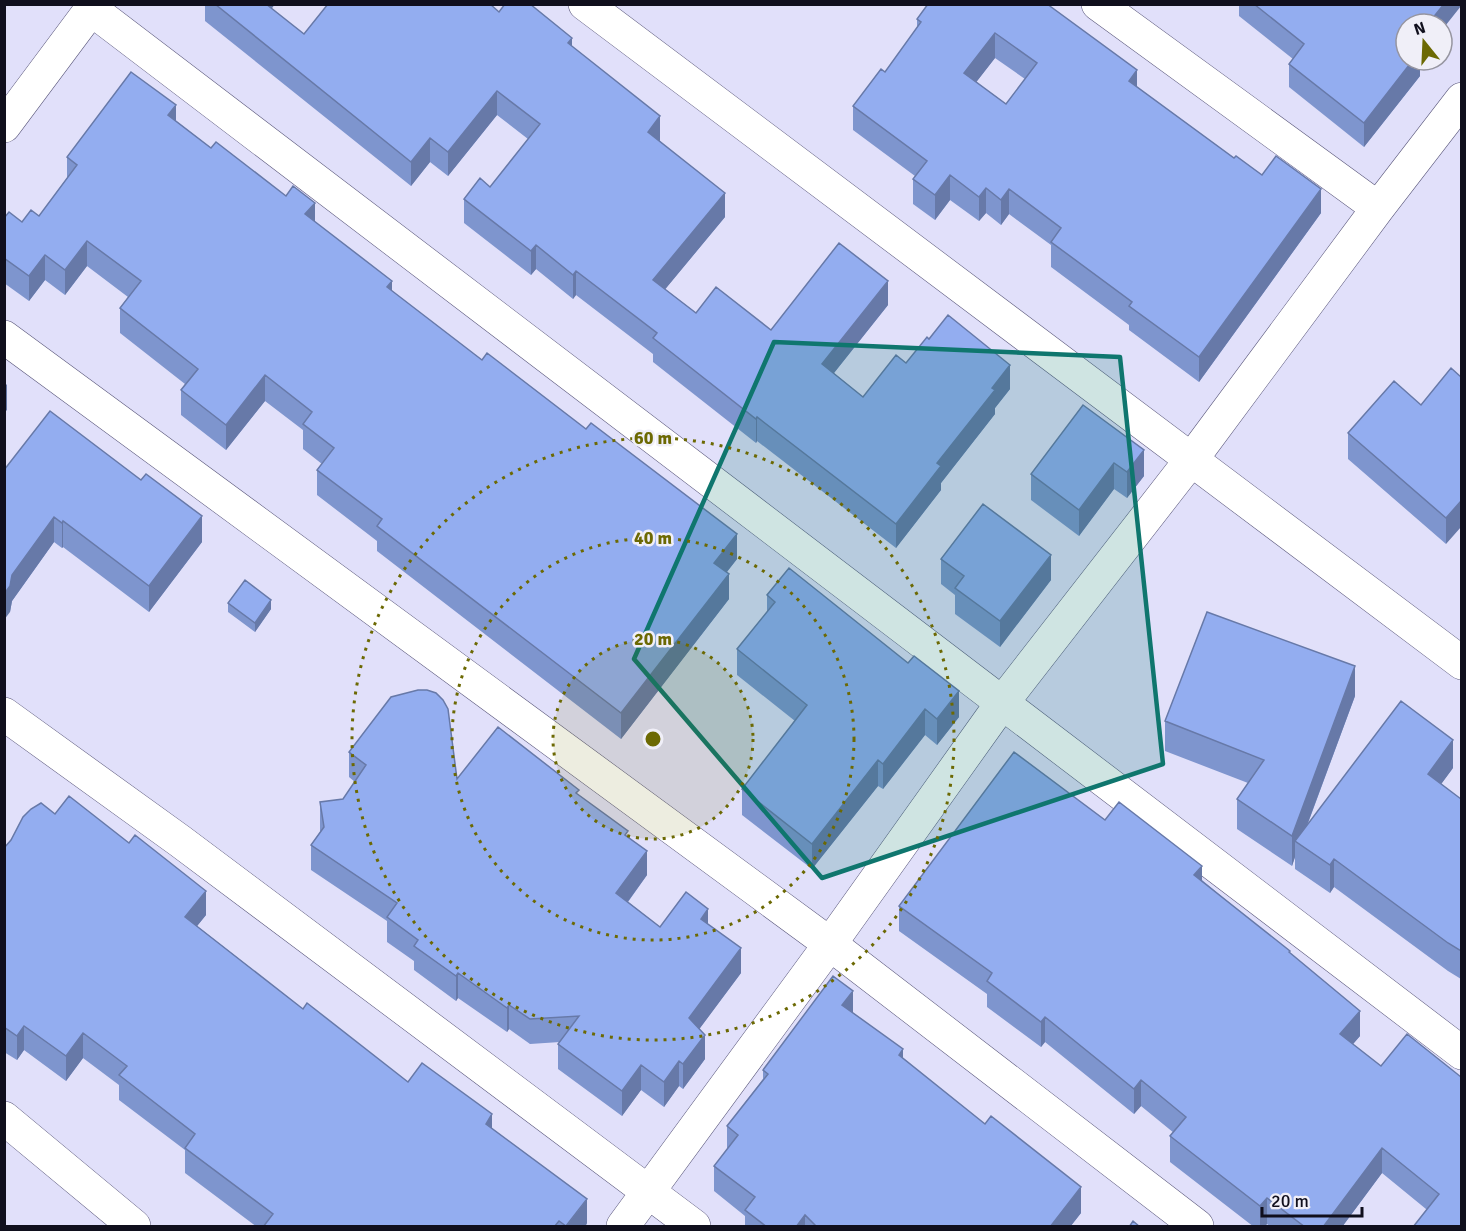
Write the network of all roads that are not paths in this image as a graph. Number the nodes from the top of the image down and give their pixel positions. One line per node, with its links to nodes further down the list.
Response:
1 (585, 4): 8 (street)
2 (1098, 4): 6 (street)
3 (93, 7): 5 (street); 10 (street)
4 (1461, 99): 6 (street)
5 (4, 126)
6 (1378, 208): 8 (street)
7 (4, 337): 12 (street)
8 (1191, 460): 9 (street); 10 (street)
9 (1461, 663)
10 (1002, 703): 12 (street); 13 (street)
11 (4, 714): 15 (street)
12 (830, 944): 15 (street); 19 (street)
13 (1461, 1053)
14 (4, 1118): 16 (street)
15 (649, 1192): 17 (street); 18 (street)
16 (134, 1227)
17 (623, 1227)
18 (694, 1227)
19 (1197, 1227)

